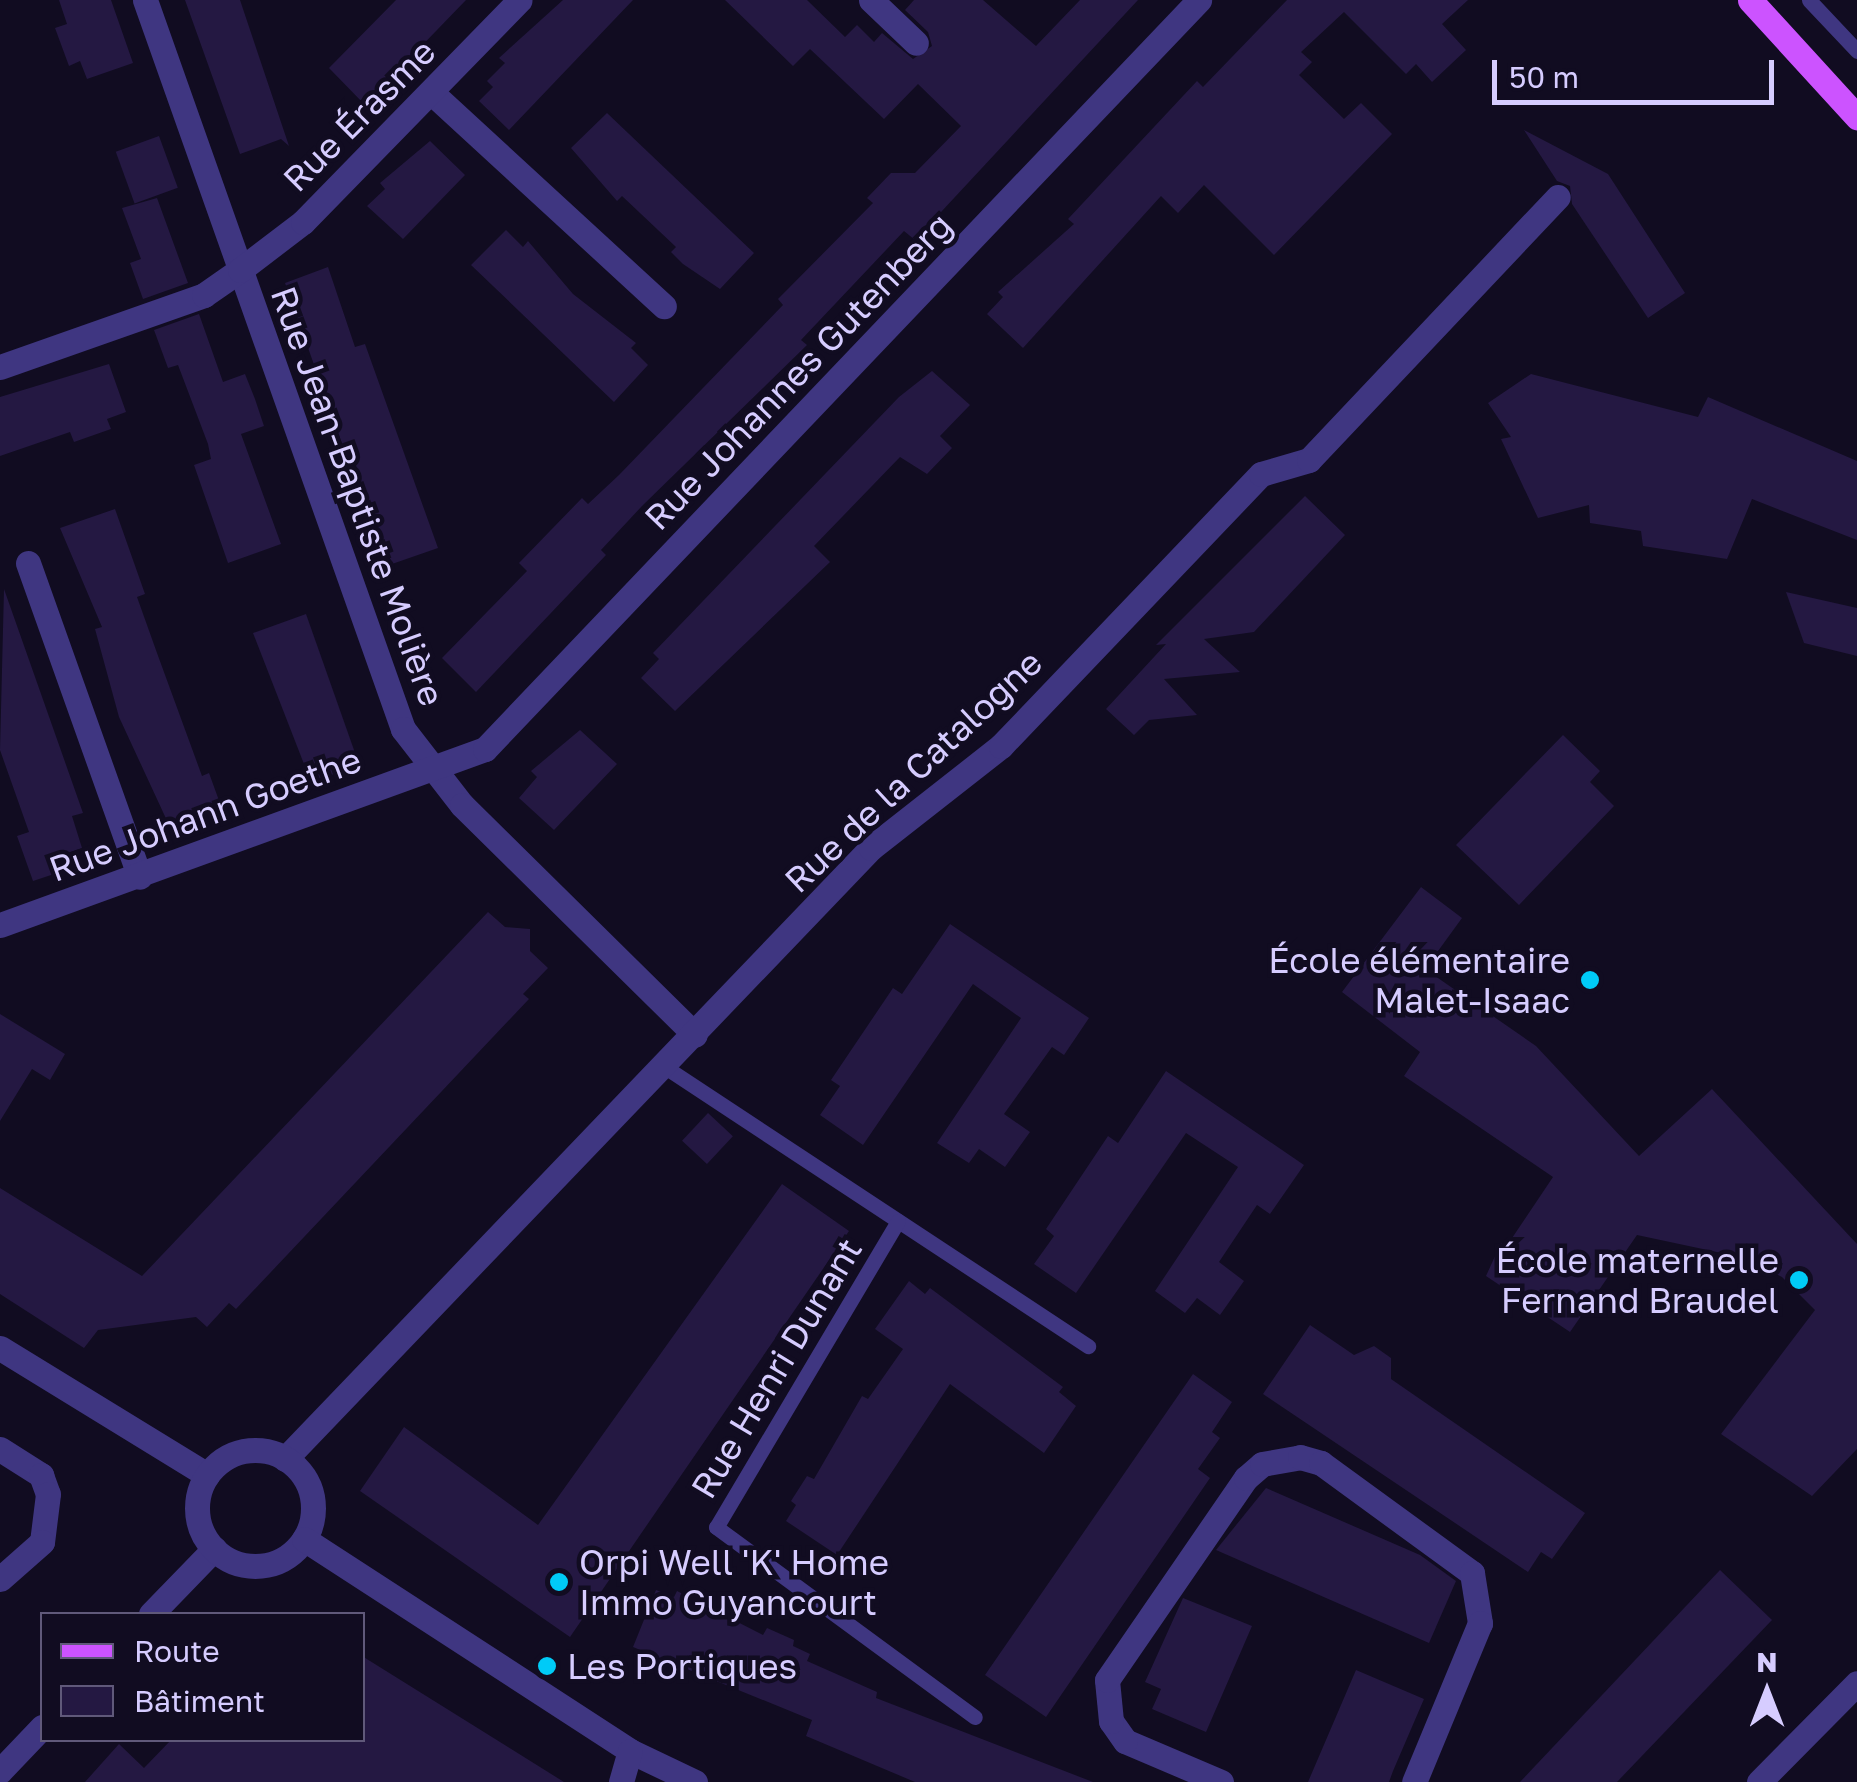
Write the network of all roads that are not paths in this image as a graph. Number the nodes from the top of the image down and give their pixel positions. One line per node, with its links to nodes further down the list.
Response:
1 (145, 0): 12 (street, Rue Jean-Baptiste Molière)
2 (520, 0): 9 (street, Rue Érasme)
3 (870, 0): 7 (street)
4 (1199, 0): 16 (street, Rue Johannes Gutenberg)
5 (1750, 0): 10 (main road)
6 (1809, 0): 8 (lane)
7 (916, 43)
8 (1857, 52)
9 (432, 93): 12 (street, Rue Érasme); 13 (street)
10 (1857, 118)
11 (1558, 197): 19 (street, Rue de la Catalogne)
12 (240, 270): 14 (street, Rue Érasme); 16 (street, Rue Jean-Baptiste Molière)
13 (664, 306)
14 (0, 368)
15 (28, 563): 17 (street)
16 (434, 769): 17 (street, Rue Johann Goethe); 19 (street, Rue Jean-Baptiste Molière)
17 (140, 877): 18 (street, Rue Johann Goethe)
18 (0, 925)
19 (695, 1035): 20 (street, Rue de la Catalogne)
20 (665, 1067): 21 (lane, Rue Henri Dunant); 25 (street, Rue de la Catalogne)
21 (898, 1221): 22 (lane, Rue Henri Dunant); 32 (lane, Rue Henri Dunant)
22 (1088, 1346)
23 (0, 1348): 26 (street)
24 (0, 1449): 29 (street)
25 (285, 1459): 26 (street); 27 (street)
26 (207, 1474): 28 (street)
27 (304, 1539): 28 (street); 34 (street)
28 (214, 1549): 30 (street)
29 (0, 1579)
30 (153, 1612)
31 (1857, 1684): 40 (street)
32 (975, 1717)
33 (40, 1728): 35 (street)
34 (630, 1751): 37 (street); 38 (street)
35 (0, 1770)
36 (1424, 1777): 39 (street)
37 (684, 1779)
38 (621, 1782)
39 (1221, 1782)
40 (1759, 1782)

